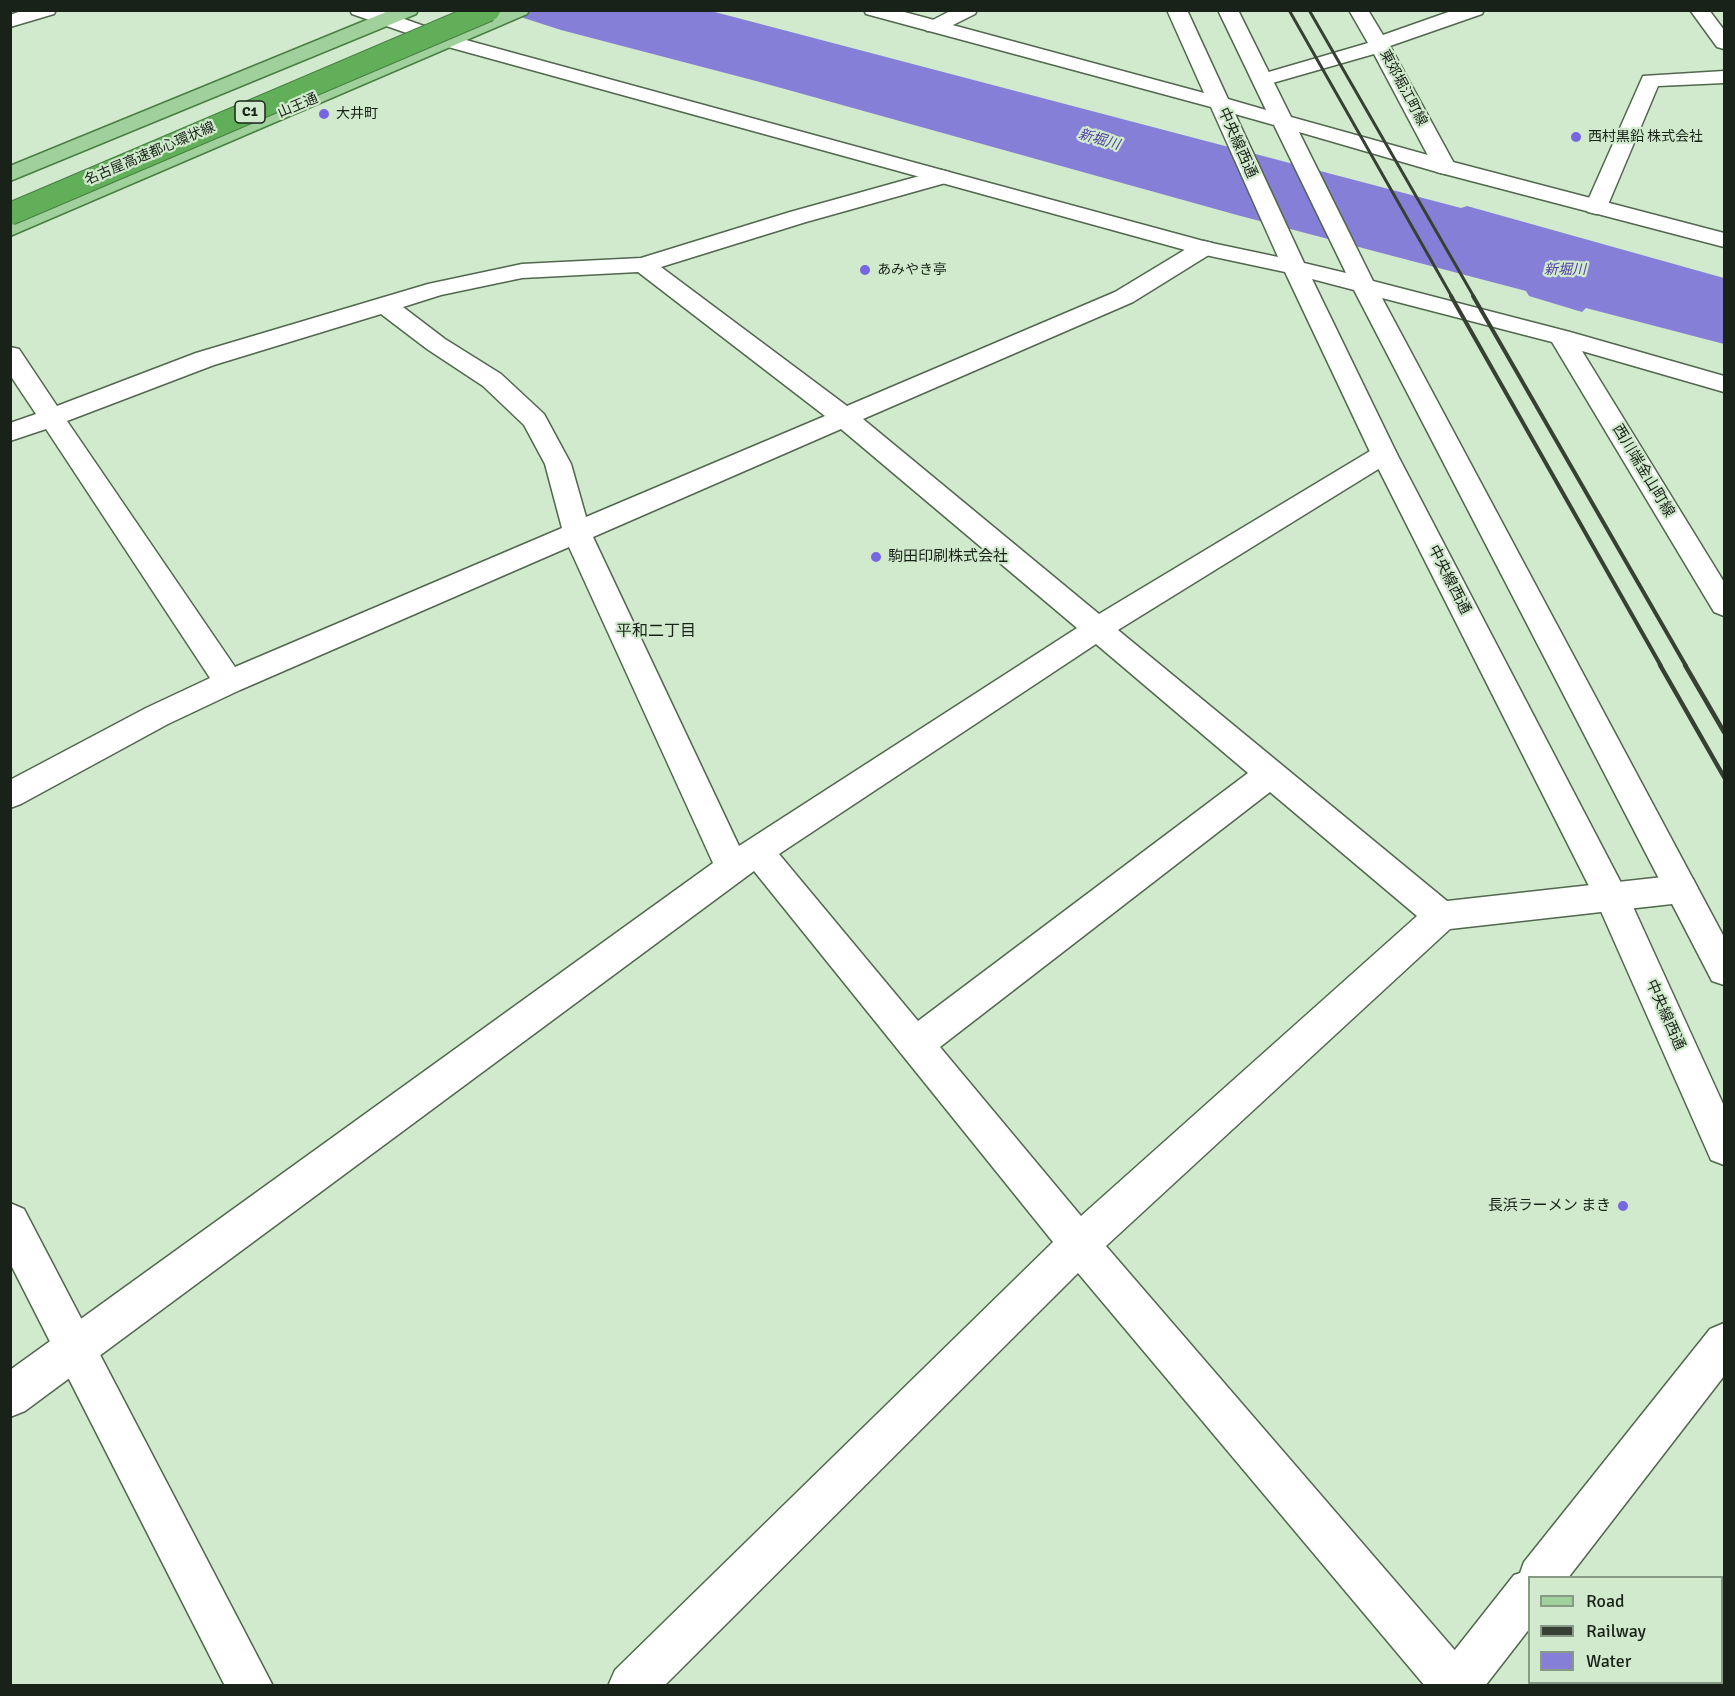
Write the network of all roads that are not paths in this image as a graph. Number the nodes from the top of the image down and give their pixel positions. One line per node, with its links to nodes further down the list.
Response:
1 (47, 10): 13 (street)
2 (359, 10): 12 (street)
3 (409, 10): 12 (main road)
4 (873, 10): 14 (street)
5 (968, 10): 14 (street)
6 (1178, 10): 20 (street, 中央線西通)
7 (1228, 10): 19 (street)
8 (1358, 10): 17 (street, 東郊堀江町線)
9 (1475, 10): 17 (street)
10 (1699, 10): 16 (street)
11 (503, 13): 15 (main road, 山王通); 26 (highway, 名古屋高速都心環状線 / C1, bridge)
12 (385, 20): 15 (street); 23 (main road)
13 (10, 21)
14 (934, 27): 20 (street)
15 (447, 41): 24 (street); 27 (main road, 山王通)
16 (1725, 43)
17 (1379, 44): 19 (street); 22 (street, 東郊堀江町線)
18 (1725, 77): 25 (street)
19 (1262, 80): 21 (street)
20 (1219, 103): 21 (street); 30 (street, 中央線西通)
21 (1282, 121): 22 (street); 32 (street)
22 (1445, 167): 25 (street)
23 (10, 174)
24 (941, 177): 29 (street); 31 (street)
25 (1596, 207): 28 (street)
26 (10, 214)
27 (10, 229)
28 (1725, 240)
29 (1204, 248): 30 (street); 38 (street)
30 (1289, 257): 32 (street); 40 (street, 中央線西通)
31 (643, 266): 33 (street); 38 (street)
32 (1358, 274): 34 (street); 48 (street)
33 (385, 305): 37 (street); 41 (street)
34 (1561, 337): 36 (street); 42 (street, 西川端金山町線)
35 (10, 355): 37 (street)
36 (1725, 384)
37 (50, 416): 39 (street); 44 (street)
38 (845, 418): 41 (street); 43 (street)
39 (10, 433)
40 (1384, 454): 43 (street); 49 (street, 中央線西通)
41 (577, 533): 44 (street); 47 (street)
42 (1725, 605)
43 (1097, 629): 45 (street); 47 (street)
44 (229, 682): 46 (street)
45 (1270, 774): 50 (street); 52 (street)
46 (10, 795)
47 (744, 859): 52 (street); 57 (street)
48 (1681, 889): 49 (street); 51 (street)
49 (1612, 898): 50 (street); 53 (street, 中央線西通)
50 (1441, 916): 55 (street)
51 (1725, 970)
52 (916, 1044): 55 (street)
53 (1725, 1147)
54 (10, 1222): 57 (street)
55 (1079, 1244): 61 (street); 63 (street)
56 (1725, 1343): 59 (street)
57 (75, 1348): 58 (street); 62 (street)
58 (10, 1396)
59 (1542, 1576)
60 (1528, 1594): 61 (street)
61 (1455, 1685)
62 (250, 1686)
63 (631, 1686)

